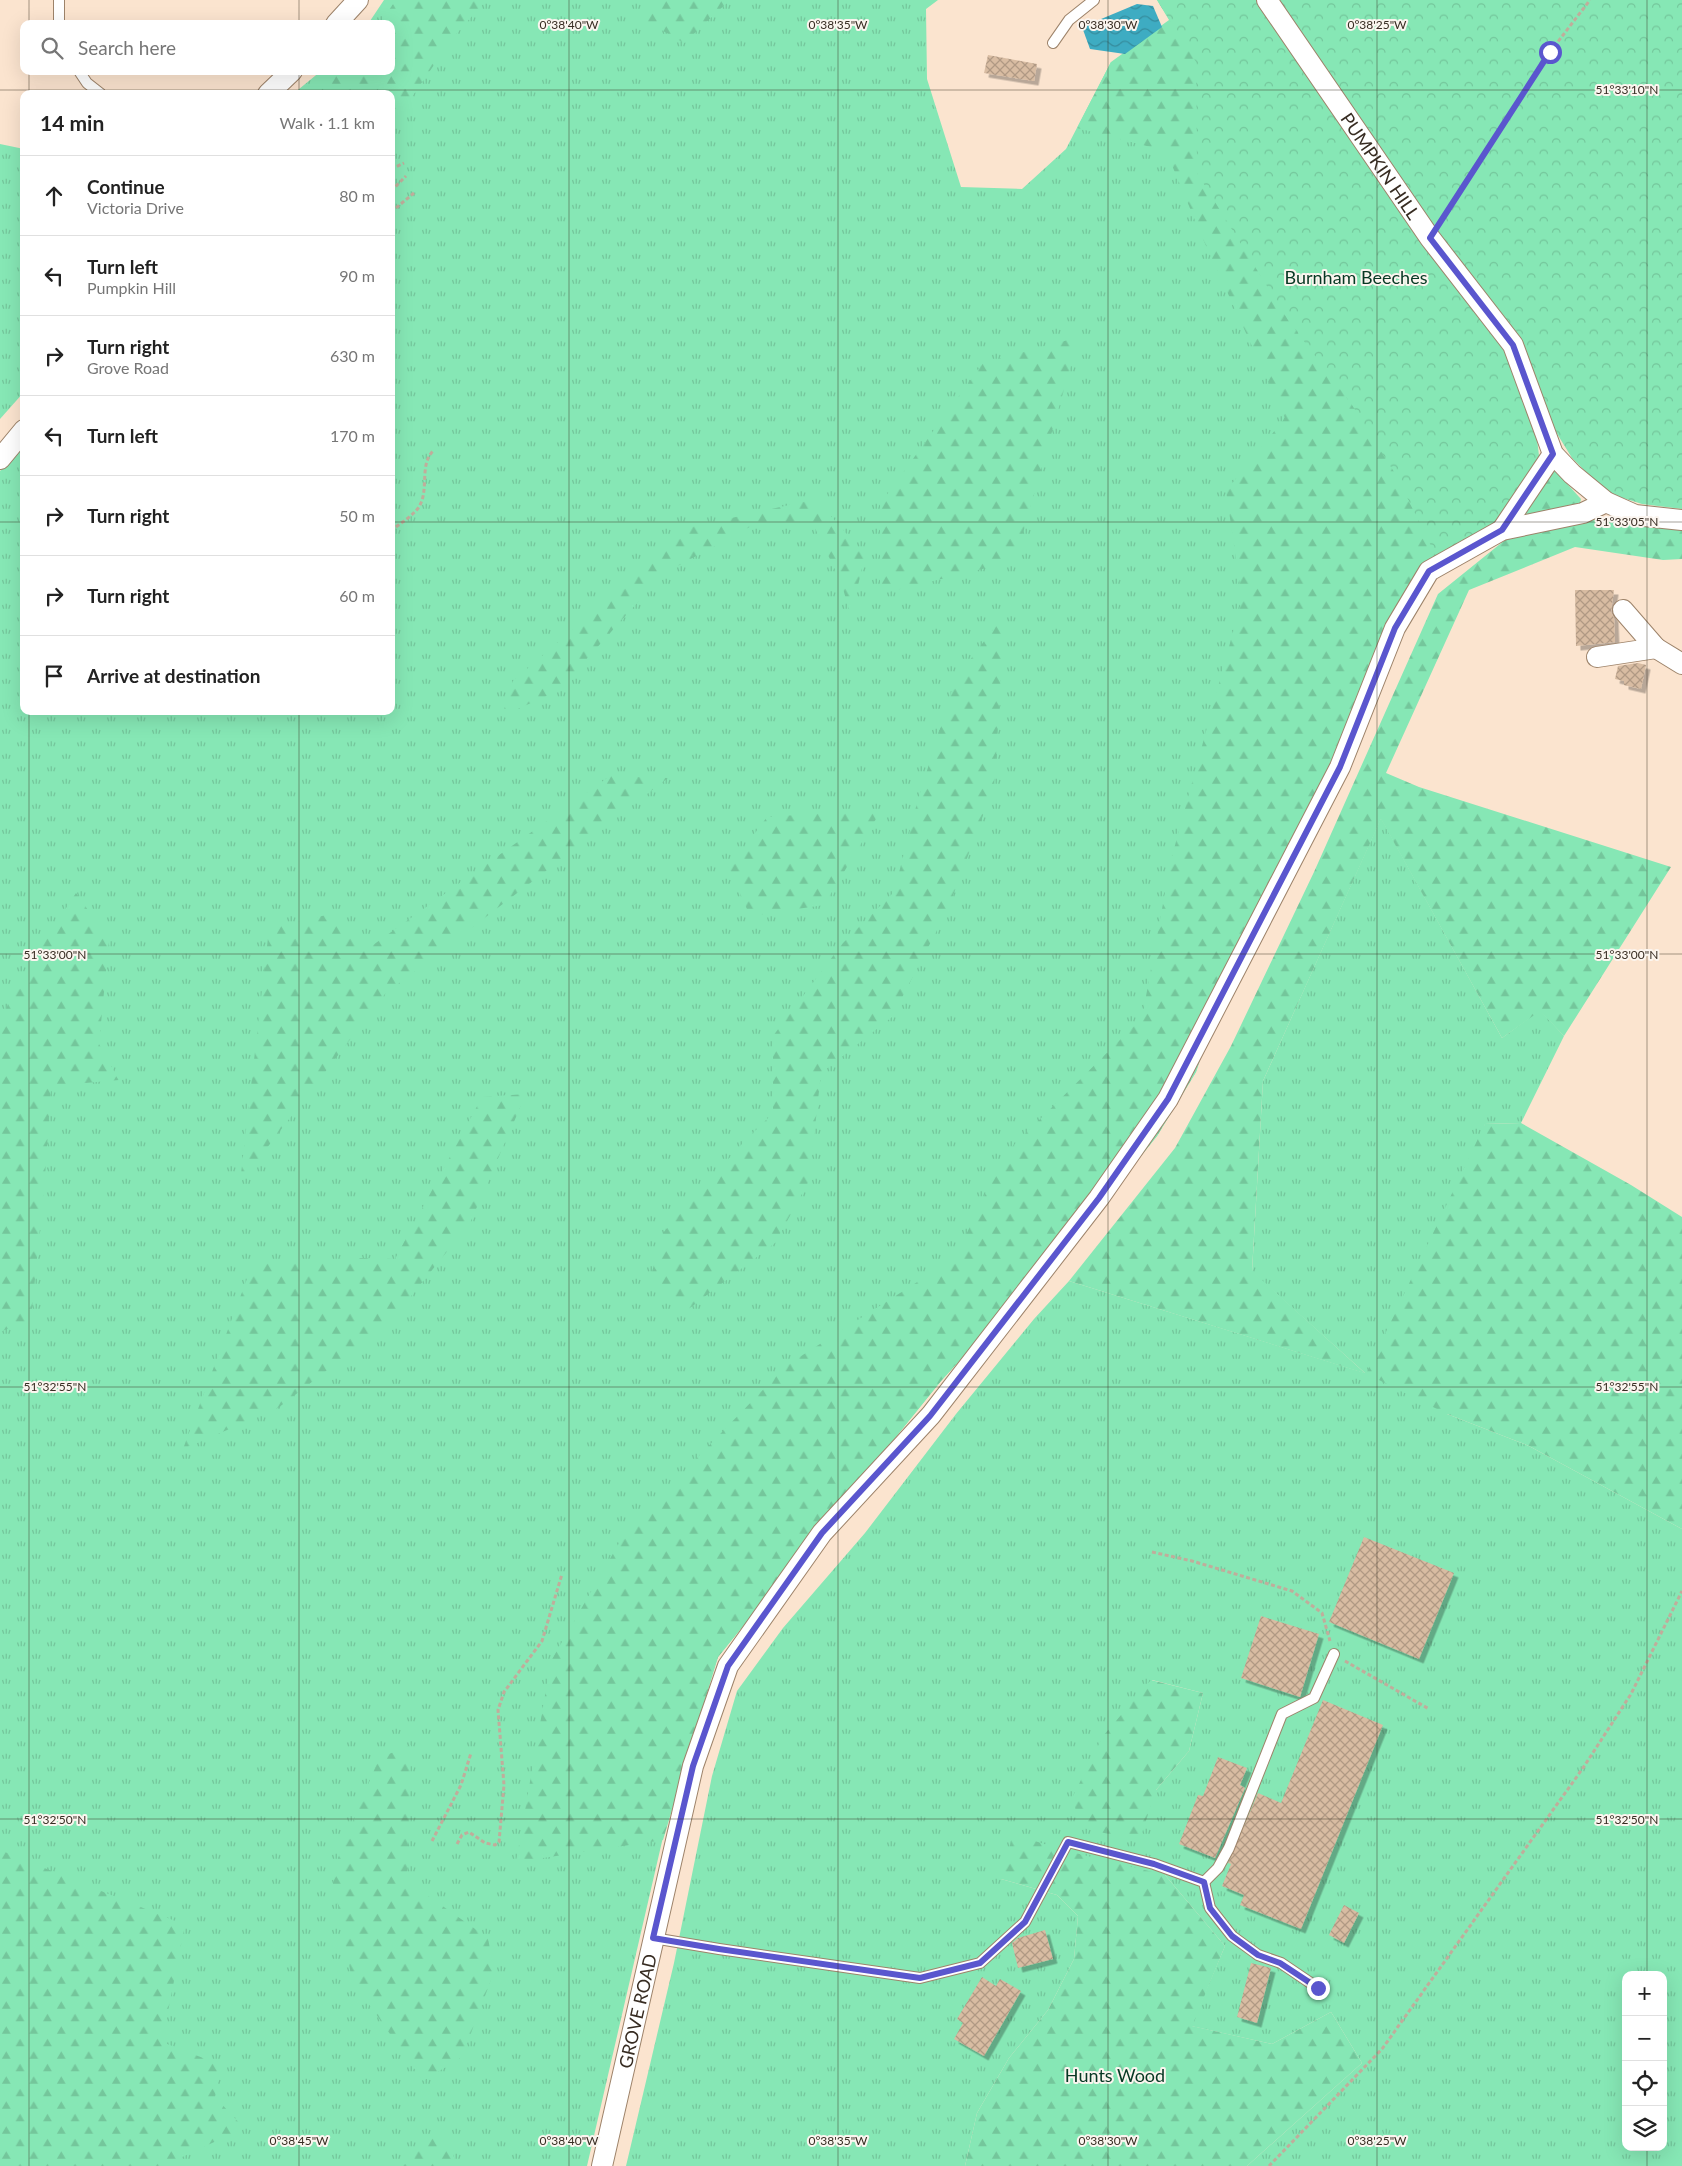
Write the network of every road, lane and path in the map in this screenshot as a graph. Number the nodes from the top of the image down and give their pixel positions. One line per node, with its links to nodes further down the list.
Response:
1 (59, 0): 6 (lane)
2 (358, 0): 7 (street)
3 (1094, 0): 8 (lane)
4 (1267, 0): 19 (street, PUMPKIN HILL)
5 (1590, 0): 19 (path)
6 (59, 20)
7 (340, 20)
8 (1053, 43)
9 (82, 75): 11 (lane)
10 (288, 75): 12 (street)
11 (96, 90)
12 (272, 90)
13 (404, 163): 14 (path)
14 (395, 167)
15 (406, 176): 16 (path)
16 (395, 187)
17 (414, 193): 18 (path)
18 (395, 209)
19 (1430, 238): 22 (street, PUMPKIN HILL)
20 (20, 435): 23 (street)
21 (434, 450): 26 (path)
22 (1553, 454): 24 (street, PUMPKIN HILL); 27 (street, GROVE ROAD)
23 (0, 459)
24 (1606, 502): 25 (street, PUMPKIN HILL); 27 (street, GROVE ROAD)
25 (1682, 520)
26 (395, 528)
27 (1502, 530): 41 (street, GROVE ROAD)
28 (1622, 610): 29 (street)
29 (1656, 648): 30 (street); 31 (street)
30 (1598, 657)
31 (1682, 664)
32 (1152, 1552): 35 (path)
33 (562, 1574): 39 (path)
34 (1682, 1592): 44 (path)
35 (1334, 1654): 36 (path); 40 (lane)
36 (1429, 1709)
37 (472, 1753): 38 (path)
38 (432, 1841)
39 (456, 1844)
40 (1204, 1882): 41 (lane); 42 (lane)
41 (653, 1938): 43 (street, GROVE ROAD)
42 (1318, 1988)
43 (602, 2166)
44 (1269, 2166)

